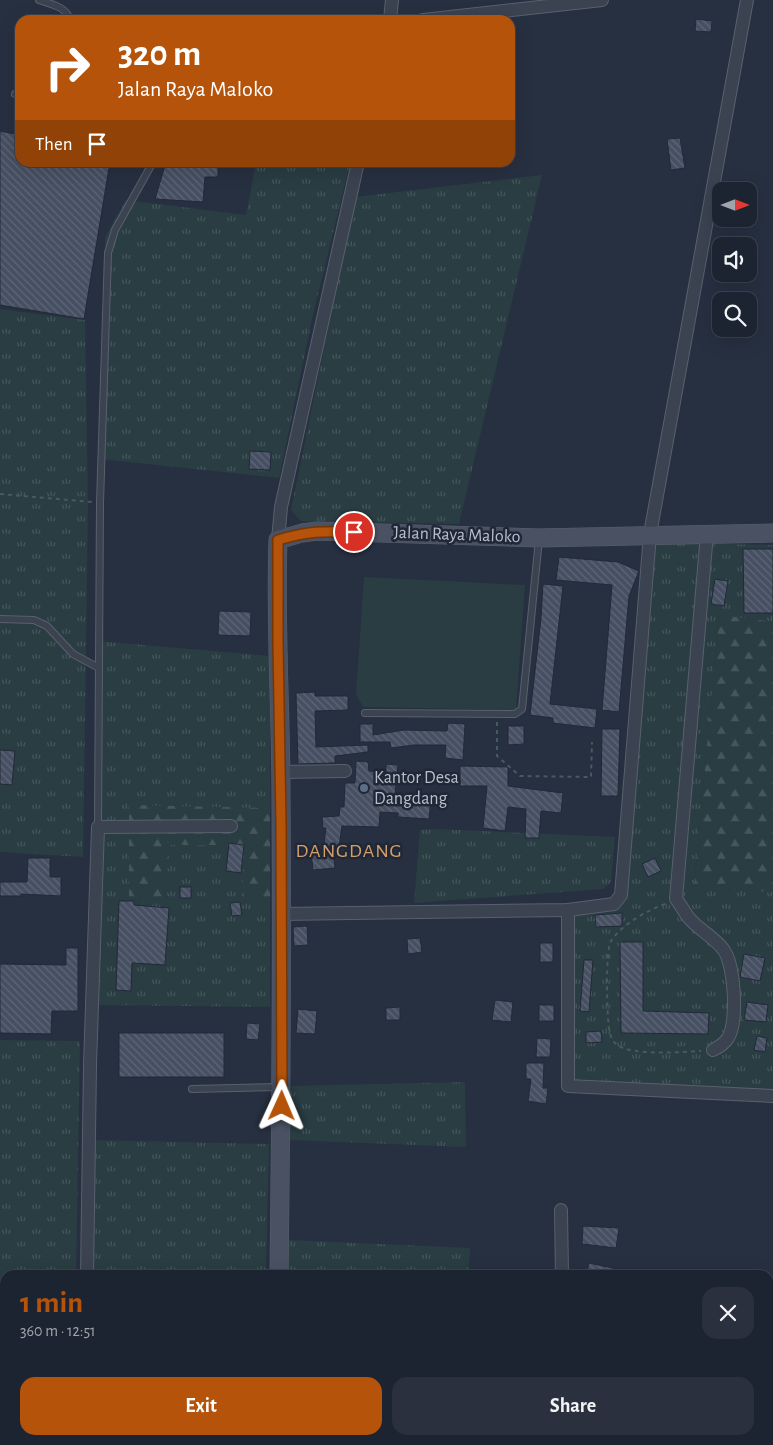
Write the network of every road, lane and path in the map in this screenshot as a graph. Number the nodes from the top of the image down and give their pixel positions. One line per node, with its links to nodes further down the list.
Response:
1 (39, 0): 5 (lane)
2 (392, 0): 6 (street)
3 (602, 0): 7 (street)
4 (747, 0): 14 (street)
5 (68, 15)
6 (390, 15)
7 (467, 15)
8 (150, 167): 11 (lane)
9 (357, 167): 16 (street)
10 (0, 494): 11 (path)
11 (100, 502): 18 (lane)
12 (773, 532): 13 (street, Jalan Raya Maloko)
13 (708, 533): 14 (street, Jalan Raya Maloko); 26 (street)
14 (650, 534): 15 (street, Jalan Raya Maloko); 27 (street)
15 (539, 538): 16 (street, Jalan Raya Maloko); 20 (lane)
16 (278, 540): 23 (street)
17 (0, 619): 18 (lane)
18 (99, 668): 25 (lane)
19 (365, 713): 20 (lane)
20 (497, 714): 21 (path)
21 (592, 742)
22 (345, 771): 23 (street)
23 (281, 772): 28 (street)
24 (231, 826): 25 (street)
25 (98, 827): 34 (street)
26 (676, 899): 29 (street); 29 (path)
27 (568, 910): 28 (street); 32 (street)
28 (281, 914): 30 (street)
29 (713, 1050)
30 (282, 1087): 31 (lane); 35 (street)
31 (192, 1089)
32 (773, 1096)
33 (561, 1210): 36 (street)
34 (87, 1270)
35 (279, 1270)
36 (562, 1270)

